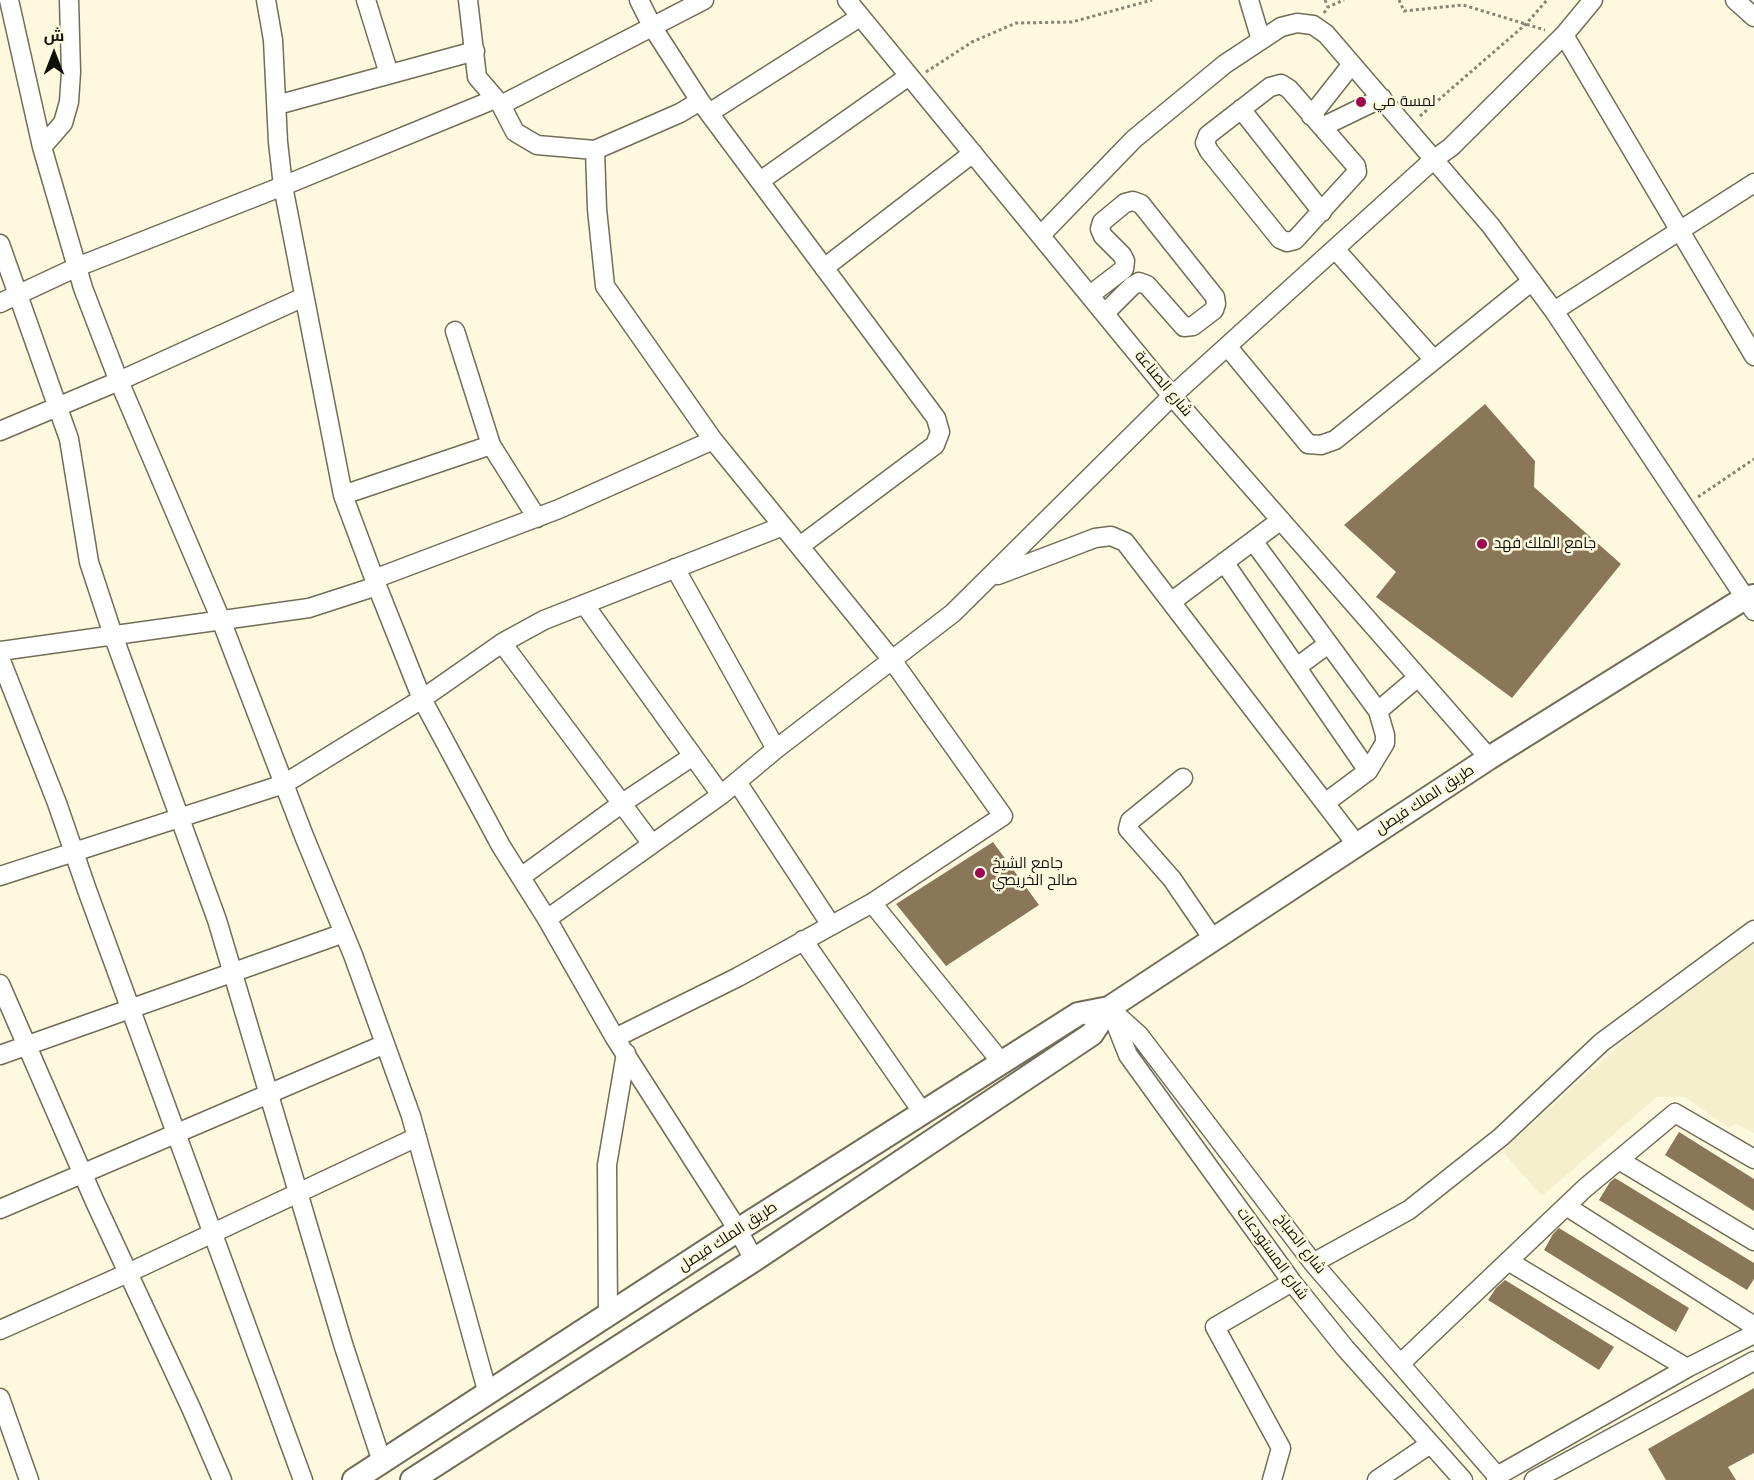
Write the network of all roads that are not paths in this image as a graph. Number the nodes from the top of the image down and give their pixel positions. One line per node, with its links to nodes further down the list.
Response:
1 (9, 0): 26 (street)
2 (69, 0): 26 (street)
3 (266, 0): 22 (street)
4 (366, 0): 18 (street)
5 (468, 0): 16 (street)
6 (639, 0): 13 (street)
7 (704, 0): 13 (street)
8 (1249, 0): 15 (street)
9 (1593, 0): 14 (street)
10 (1735, 0): 12 (street)
11 (855, 6): 19 (street, شارع الصناعة); 23 (street)
12 (1754, 17)
13 (653, 28): 21 (street); 23 (street)
14 (1564, 35): 29 (street); 34 (street)
15 (1261, 40): 17 (street); 35 (street)
16 (475, 51): 18 (street); 21 (street)
17 (1352, 64): 20 (street); 25 (street)
18 (389, 74): 22 (street)
19 (911, 78): 28 (street, شارع الصناعة); 30 (street)
20 (1382, 98): 25 (street); 29 (street)
21 (498, 102): 27 (street); 32 (street)
22 (277, 105): 32 (street)
23 (705, 107): 27 (street); 30 (street)
24 (1241, 109): 25 (street); 33 (street); 33 (street)
25 (1316, 122): 33 (street)
26 (42, 147): 38 (street)
27 (595, 150): 56 (street)
28 (973, 153): 35 (street, شارع الصناعة); 39 (street)
29 (1433, 160): 37 (street); 40 (street)
30 (760, 181): 39 (street)
31 (1754, 183): 34 (street)
32 (283, 186): 38 (street); 43 (street)
33 (1322, 212)
34 (1680, 229): 45 (street); 47 (street)
35 (1041, 235): 42 (street, شارع الصناعة)
36 (0, 244): 41 (street)
37 (1335, 249): 49 (street); 51 (street)
38 (78, 267): 41 (street); 52 (street)
39 (824, 268): 63 (street)
40 (1532, 281): 45 (street); 51 (street)
41 (18, 294): 44 (street); 54 (street)
42 (1090, 296): 46 (street, شارع الصناعة); 46 (street)
43 (304, 297): 52 (street); 58 (street)
44 (0, 303)
45 (1554, 311): 68 (street)
46 (1105, 313): 53 (street, شارع الصناعة)
47 (1748, 330): 50 (street)
48 (455, 331): 57 (street)
49 (1227, 346): 51 (street); 53 (street)
50 (1754, 356)
51 (1434, 360)
52 (119, 381): 54 (street); 71 (street)
53 (1172, 396): 60 (street, شارع الصناعة); 66 (street)
54 (58, 407): 55 (street); 72 (street)
55 (0, 431)
56 (713, 440): 59 (street); 61 (street)
57 (491, 445): 58 (street); 59 (street)
58 (343, 495): 67 (street)
59 (537, 518): 67 (street)
60 (1281, 520): 62 (street); 79 (street, شارع الصناعة)
61 (783, 526): 63 (street); 65 (street)
62 (1253, 541): 64 (street); 74 (street)
63 (800, 546): 77 (street)
64 (1224, 562): 69 (street); 78 (street)
65 (675, 568): 70 (street); 82 (street)
66 (991, 578): 69 (street); 77 (street)
67 (375, 582): 71 (street); 80 (street)
68 (1752, 597): 84 (main road, طريق الملك فيصل)
69 (1171, 602): 90 (street)
70 (584, 604): 73 (street); 83 (street)
71 (221, 620): 72 (street); 88 (street)
72 (113, 635): 75 (street); 92 (street)
73 (502, 643): 80 (street); 91 (street)
74 (1329, 644): 78 (street); 81 (street)
75 (0, 651)
76 (0, 658): 95 (street)
77 (892, 660): 82 (street); 98 (street)
78 (1297, 667): 85 (street)
79 (1418, 677): 81 (street); 84 (street, شارع الصناعة)
80 (422, 699): 88 (street); 97 (street)
81 (1378, 711): 85 (street)
82 (776, 749): 87 (street)
83 (693, 756): 89 (street); 91 (street)
84 (1489, 758): 94 (main road, طريق الملك فيصل)
85 (1368, 771): 90 (street)
86 (1183, 778): 103 (street)
87 (737, 782): 89 (street); 100 (street)
88 (284, 784): 92 (street); 102 (street)
89 (721, 795): 93 (street)
90 (1325, 803): 94 (street)
91 (621, 804): 93 (street); 97 (street)
92 (179, 817): 95 (street); 105 (street)
93 (652, 844): 99 (street)
94 (1357, 845): 103 (main road, طريق الملك فيصل)
95 (74, 852): 96 (street); 108 (street)
96 (0, 876)
97 (520, 877): 99 (street)
98 (872, 903): 100 (street); 113 (street)
99 (547, 919): 111 (street)
100 (831, 925): 104 (street)
101 (1754, 930): 129 (street)
102 (344, 933): 105 (street); 109 (street)
103 (1213, 939): 107 (main road, طريق الملك فيصل)
104 (803, 940): 111 (street); 115 (street)
105 (232, 972): 108 (street); 114 (street)
106 (0, 984): 110 (street)
107 (1109, 1008): 113 (main road, طريق الملك فيصل); 127 (main road, طريق الملك فيصل); 129 (street, شارع الصباخ); 131 (street, شارع المستودعات)
108 (130, 1009): 110 (street); 116 (street)
109 (385, 1044): 114 (street); 117 (street)
110 (27, 1046): 112 (street); 120 (street)
111 (620, 1046): 124 (street); 132 (street)
112 (0, 1055)
113 (1002, 1063): 115 (main road, طريق الملك فيصل)
114 (269, 1094): 116 (street); 121 (street)
115 (923, 1113): 124 (main road, طريق الملك فيصل)
116 (176, 1134): 120 (street); 125 (street)
117 (417, 1137): 121 (street); 139 (street)
118 (1754, 1159): 119 (street)
119 (1619, 1160): 122 (street); 126 (street)
120 (83, 1174): 123 (street); 130 (street)
121 (298, 1193): 125 (street); 142 (street)
122 (1566, 1206): 128 (street); 133 (street)
123 (0, 1209)
124 (738, 1230): 127 (street); 132 (main road, طريق الملك فيصل)
125 (213, 1233): 130 (street); 146 (street)
126 (1754, 1241)
127 (754, 1260): 148 (main road, طريق الملك فيصل)
128 (1508, 1261): 137 (street); 138 (street)
129 (1313, 1263): 137 (street, شارع الصباخ)
130 (128, 1273): 134 (street); 145 (street)
131 (1292, 1282): 141 (street, شارع المستودعات); 149 (street)
132 (608, 1317): 139 (main road, طريق الملك فيصل)
133 (1754, 1326)
134 (0, 1330)
135 (1754, 1334): 138 (street)
136 (1754, 1360): 152 (street)
137 (1401, 1363): 143 (street, شارع الصباخ)
138 (1687, 1368): 143 (street)
139 (488, 1394): 142 (main road, طريق الملك فيصل)
140 (0, 1398): 144 (street)
141 (1430, 1444): 150 (street); 151 (street, شارع المستودعات)
142 (382, 1462): 147 (main road, طريق الملك فيصل)
143 (1496, 1478)
144 (29, 1480)
145 (222, 1480)
146 (303, 1480)
147 (354, 1480)
148 (412, 1480)
149 (1272, 1480)
150 (1377, 1480)
151 (1463, 1480)
152 (1534, 1480)

